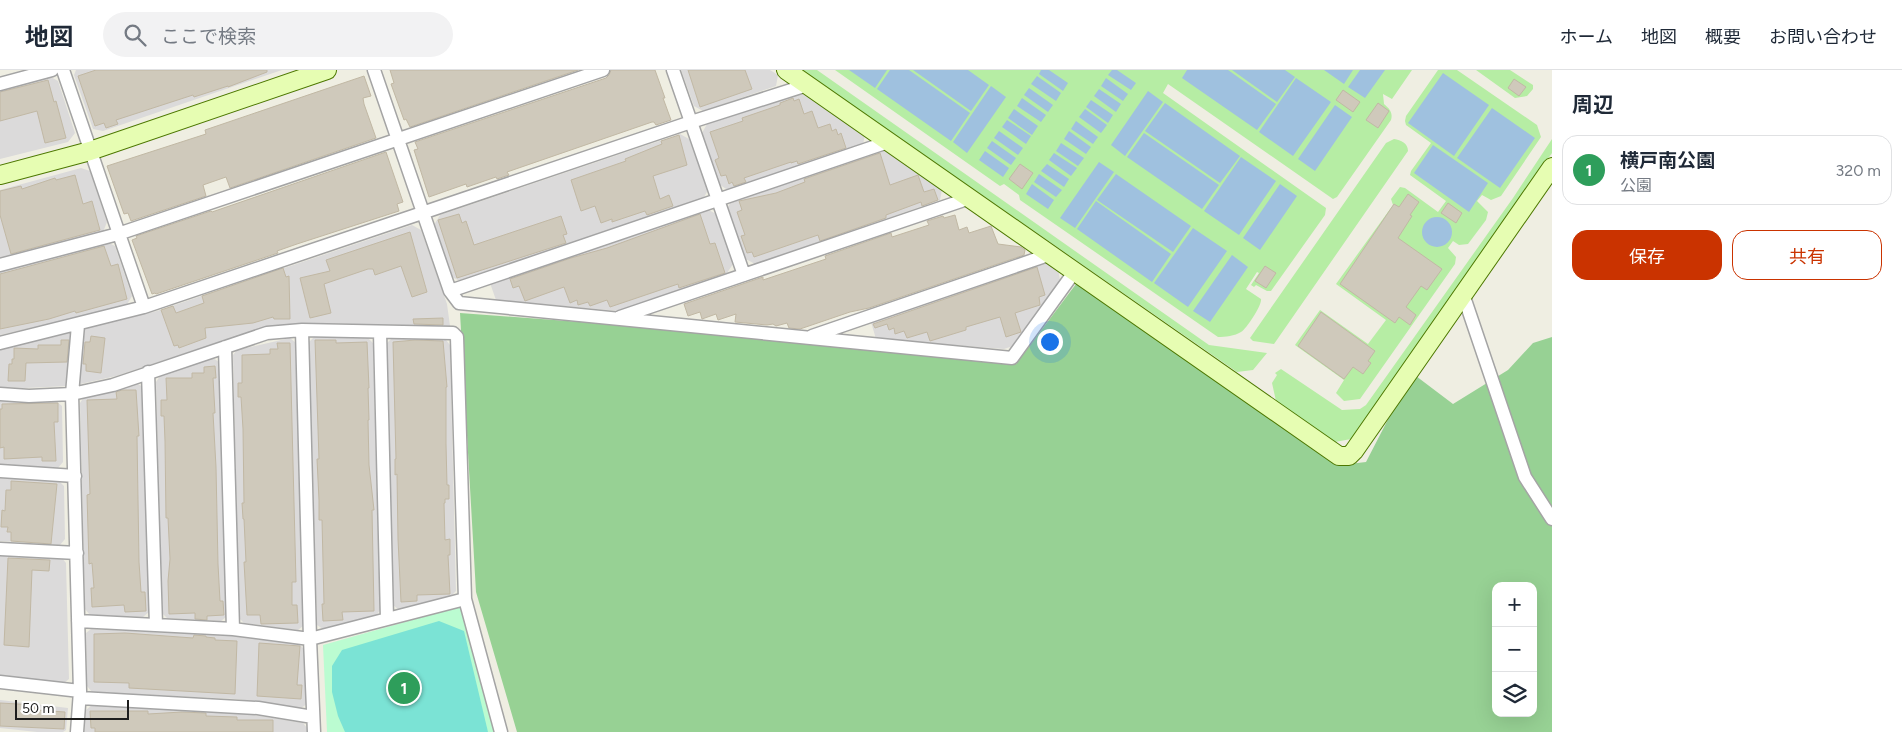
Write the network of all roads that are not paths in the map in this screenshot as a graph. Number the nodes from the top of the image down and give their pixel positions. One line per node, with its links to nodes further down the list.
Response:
1 (52, 70): 8 (street)
2 (63, 70): 13 (street)
3 (327, 70): 13 (street)
4 (374, 70): 11 (street)
5 (603, 70): 11 (street)
6 (673, 70): 10 (street)
7 (786, 70): 9 (street)
8 (0, 84)
9 (807, 84): 10 (street); 12 (street)
10 (691, 122): 17 (street); 18 (street)
11 (398, 138): 18 (street); 19 (street)
12 (888, 142): 16 (street); 17 (street)
13 (90, 151): 15 (street); 19 (street)
14 (1552, 168): 25 (street)
15 (0, 175)
16 (970, 198): 20 (street); 23 (street)
17 (718, 200): 23 (street); 24 (street)
18 (423, 213): 24 (street); 26 (street)
19 (118, 234): 21 (street); 26 (street)
20 (1051, 254): 22 (street); 31 (street)
21 (0, 266)
22 (1075, 271): 25 (street); 31 (street)
23 (744, 275): 27 (street)
24 (450, 291): 27 (street)
25 (1463, 294): 39 (street)
26 (144, 307): 28 (street)
27 (616, 318): 31 (street)
28 (78, 324): 32 (street); 36 (street)
29 (302, 330): 30 (street); 33 (street); 47 (street)
30 (380, 332): 42 (street); 43 (street)
31 (807, 338)
32 (0, 343)
33 (225, 347): 34 (street); 46 (street)
34 (148, 372): 36 (street); 45 (street)
35 (0, 394): 36 (street)
36 (72, 394): 38 (street)
37 (0, 471): 38 (street)
38 (75, 476): 41 (street)
39 (1552, 519)
40 (0, 548): 41 (street)
41 (77, 553): 44 (street)
42 (465, 599): 43 (street); 53 (street)
43 (387, 619): 47 (street)
44 (78, 621): 45 (street); 49 (street)
45 (156, 625): 46 (street)
46 (233, 629): 47 (street)
47 (310, 639): 50 (street)
48 (0, 682): 49 (street)
49 (80, 694): 50 (street); 51 (street)
50 (313, 717): 52 (street)
51 (77, 732)
52 (314, 732)
53 (501, 732)

